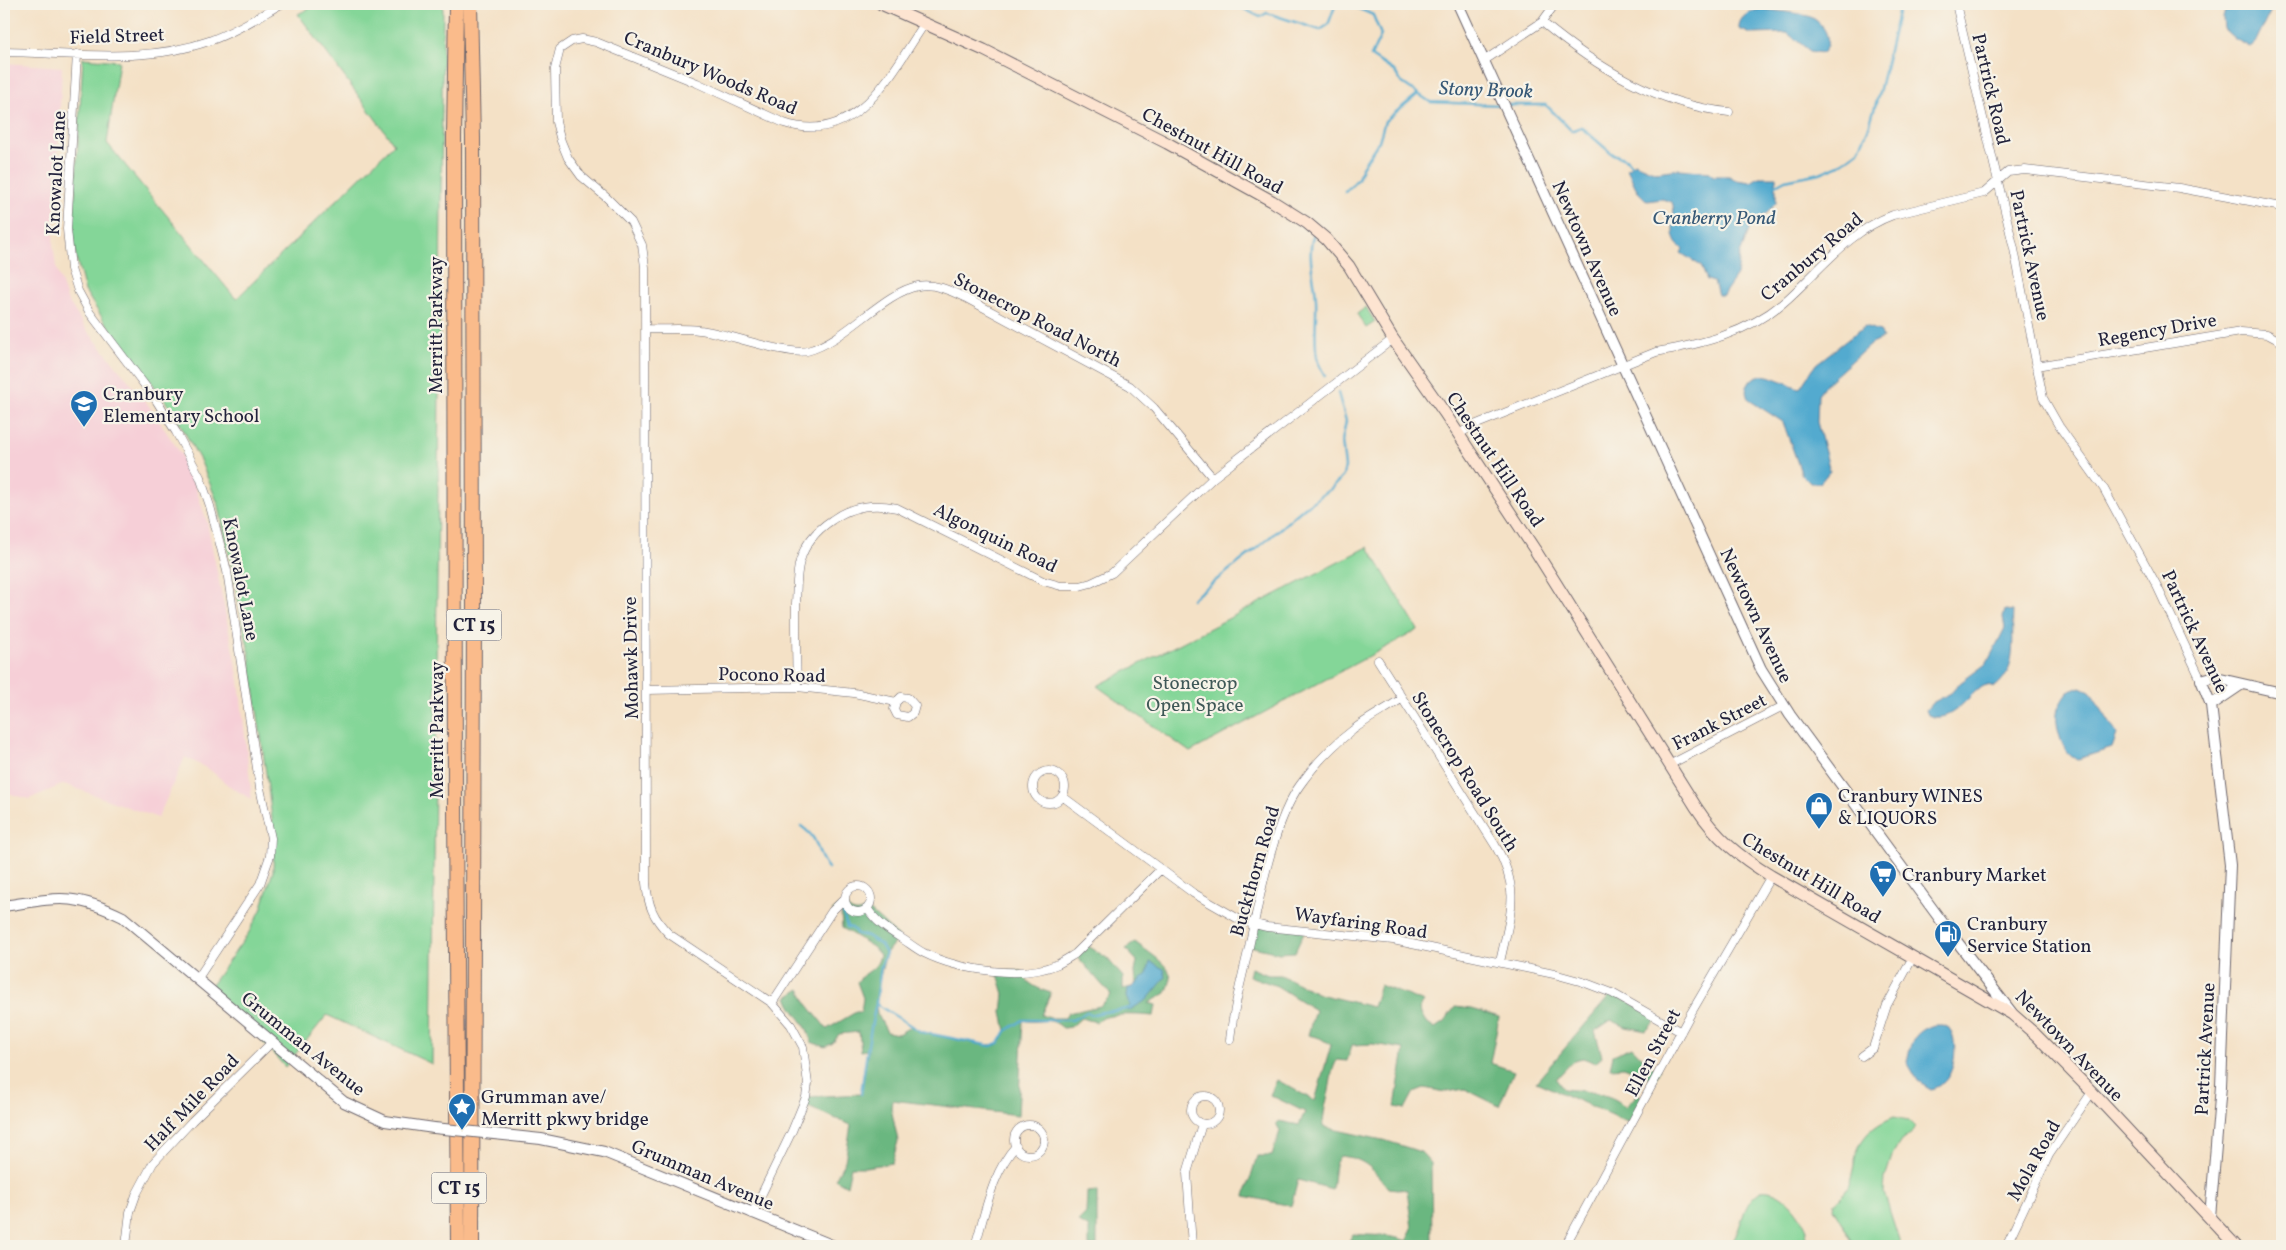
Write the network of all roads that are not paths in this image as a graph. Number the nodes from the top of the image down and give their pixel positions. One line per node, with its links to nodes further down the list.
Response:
1 (281, 4): 12 (street, Field Street)
2 (456, 4): 57 (highway, Merritt Parkway / CT 15)
3 (470, 4): 58 (highway, Merritt Parkway / CT 15)
4 (881, 4): 9 (main road, Chestnut Hill Road)
5 (1458, 4): 13 (street, Newtown Avenue)
6 (1555, 4): 8 (street)
7 (1956, 4): 15 (street, Partrick Road)
8 (1542, 22): 13 (street); 14 (street)
9 (925, 23): 10 (street, Cranbury Woods Road); 18 (main road, Chestnut Hill Road)
10 (560, 49): 17 (street, Mohawk Drive)
11 (4, 52): 12 (street, Field Street)
12 (77, 54): 44 (street, Knowalot Lane)
13 (1485, 60): 20 (street, Newtown Avenue)
14 (1730, 112)
15 (1997, 182): 16 (street, Cranbury Road); 20 (street, Cranbury Road); 21 (street, Partrick Avenue)
16 (2282, 206)
17 (646, 329): 23 (street, Stonecrop Road North); 28 (street, Mohawk Drive)
18 (1393, 339): 22 (main road, Chestnut Hill Road); 23 (street, Algonquin Road)
19 (2282, 342): 21 (street, Regency Drive)
20 (1623, 366): 22 (street, Cranbury Road); 33 (street, Newtown Avenue)
21 (2036, 366): 25 (street, Partrick Avenue)
22 (1459, 434): 34 (main road, Chestnut Hill Road)
23 (1213, 478): 27 (street, Algonquin Road)
24 (1378, 660): 30 (street, Stonecrop Road South)
25 (2201, 680): 26 (street); 32 (street, Partrick Avenue)
26 (2242, 684): 29 (street); 32 (street)
27 (797, 687): 28 (street, Pocono Road); 31 (street, Pocono Road)
28 (647, 690): 45 (street, Mohawk Drive)
29 (2282, 693)
30 (1401, 699): 41 (street, Buckthorn Road); 43 (street, Stonecrop Road South)
31 (896, 702)
32 (2211, 705): 55 (street, Partrick Avenue)
33 (1783, 706): 34 (street, Frank Street); 46 (street, Newtown Avenue)
34 (1669, 765): 37 (main road, Chestnut Hill Road)
35 (1062, 796): 35 (street); 36 (street, Wayfaring Road)
36 (1160, 869): 40 (street); 41 (street, Wayfaring Road)
37 (1771, 876): 42 (main road, Chestnut Hill Road); 47 (street, Ellen Street)
38 (844, 898): 40 (street); 40 (street); 45 (street)
39 (4, 906): 44 (street, Grumman Avenue)
40 (867, 908)
41 (1253, 925): 43 (street, Wayfaring Road); 48 (street, Buckthorn Road)
42 (1914, 957): 46 (main road, Chestnut Hill Road); 50 (street)
43 (1500, 962): 47 (street, Wayfaring Road)
44 (198, 978): 49 (street, Grumman Avenue)
45 (772, 1003): 54 (street, Mohawk Drive)
46 (2012, 1014): 51 (main road, Newtown Avenue)
47 (1681, 1032): 62 (street, Ellen Street)
48 (1230, 1040)
49 (272, 1042): 54 (street, Grumman Avenue, bridge); 56 (street, Half Mile Road)
50 (1862, 1056)
51 (2092, 1092): 55 (main road, Newtown Avenue); 63 (street, Mola Road)
52 (1202, 1124): 61 (street)
53 (1016, 1146): 60 (street)
54 (752, 1214): 59 (street, Grumman Avenue)
55 (2210, 1217): 64 (main road, Newtown Avenue)
56 (126, 1246)
57 (458, 1246)
58 (472, 1246)
59 (834, 1246)
60 (975, 1246)
61 (1192, 1246)
62 (1565, 1246)
63 (2006, 1246)
64 (2236, 1246)

